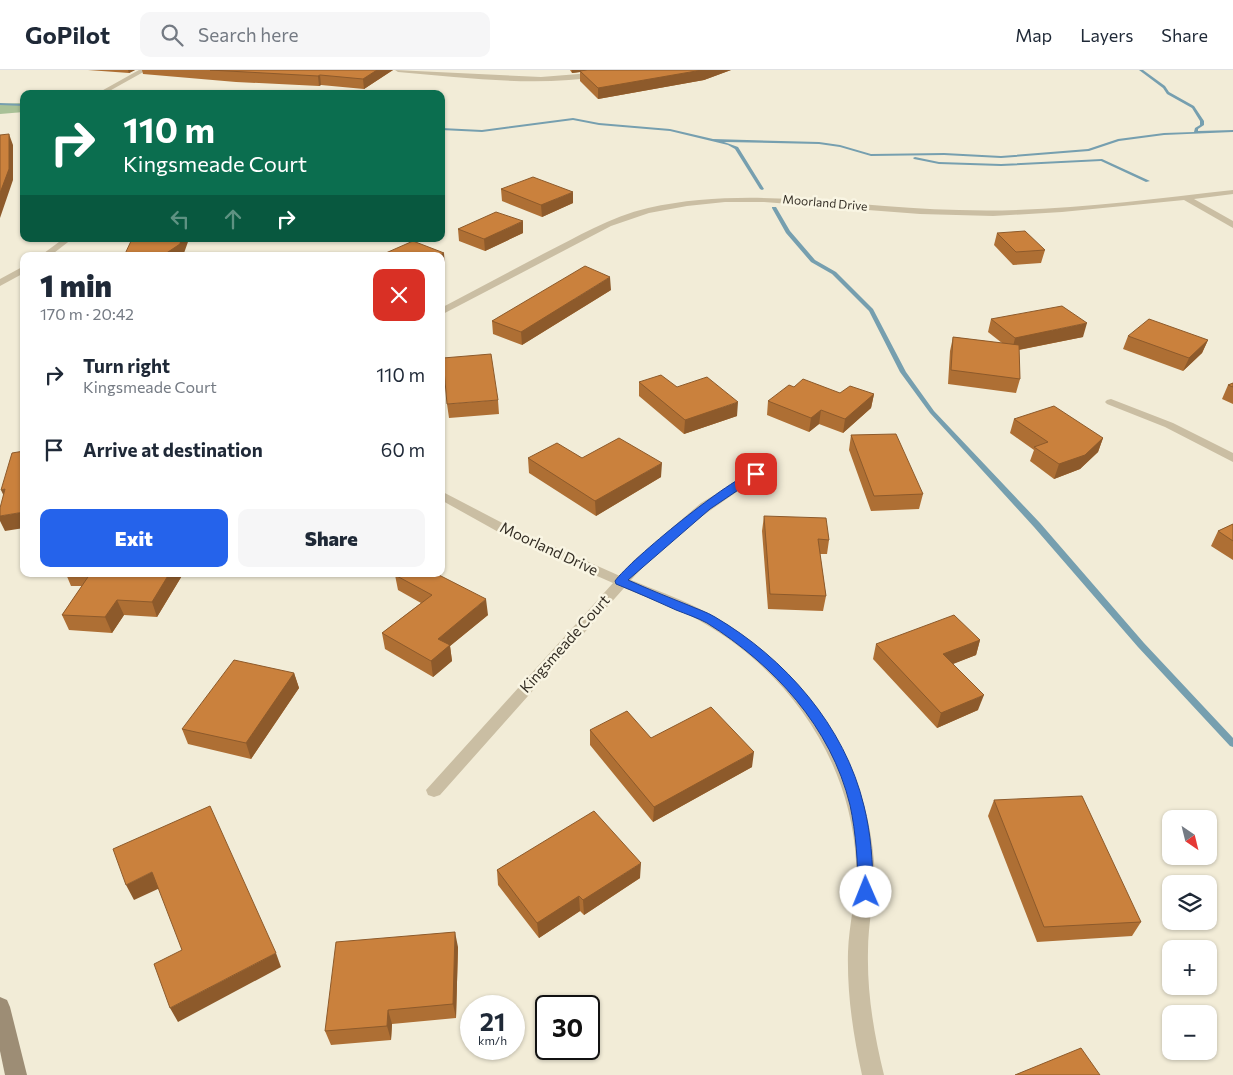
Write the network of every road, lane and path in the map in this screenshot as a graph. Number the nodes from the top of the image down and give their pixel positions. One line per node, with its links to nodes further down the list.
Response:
1 (144, 70): 5 (street)
2 (398, 70): 4 (street)
3 (626, 70): 4 (street)
4 (425, 71)
5 (106, 90)
6 (1233, 192): 7 (street, Moorland Drive)
7 (1185, 197): 8 (street); 13 (street, Moorland Drive)
8 (1233, 225)
9 (64, 242): 10 (street)
10 (50, 252)
11 (20, 271): 12 (street)
12 (0, 282)
13 (445, 310)
14 (1111, 402): 15 (street)
15 (1233, 458)
16 (756, 474): 18 (street, Kingsmeade Court)
17 (445, 497): 18 (street, Moorland Drive)
18 (620, 581): 19 (street, Kingsmeade Court); 22 (street, Moorland Drive)
19 (434, 790)
20 (0, 1007): 21 (main road)
21 (16, 1075)
22 (873, 1075)

